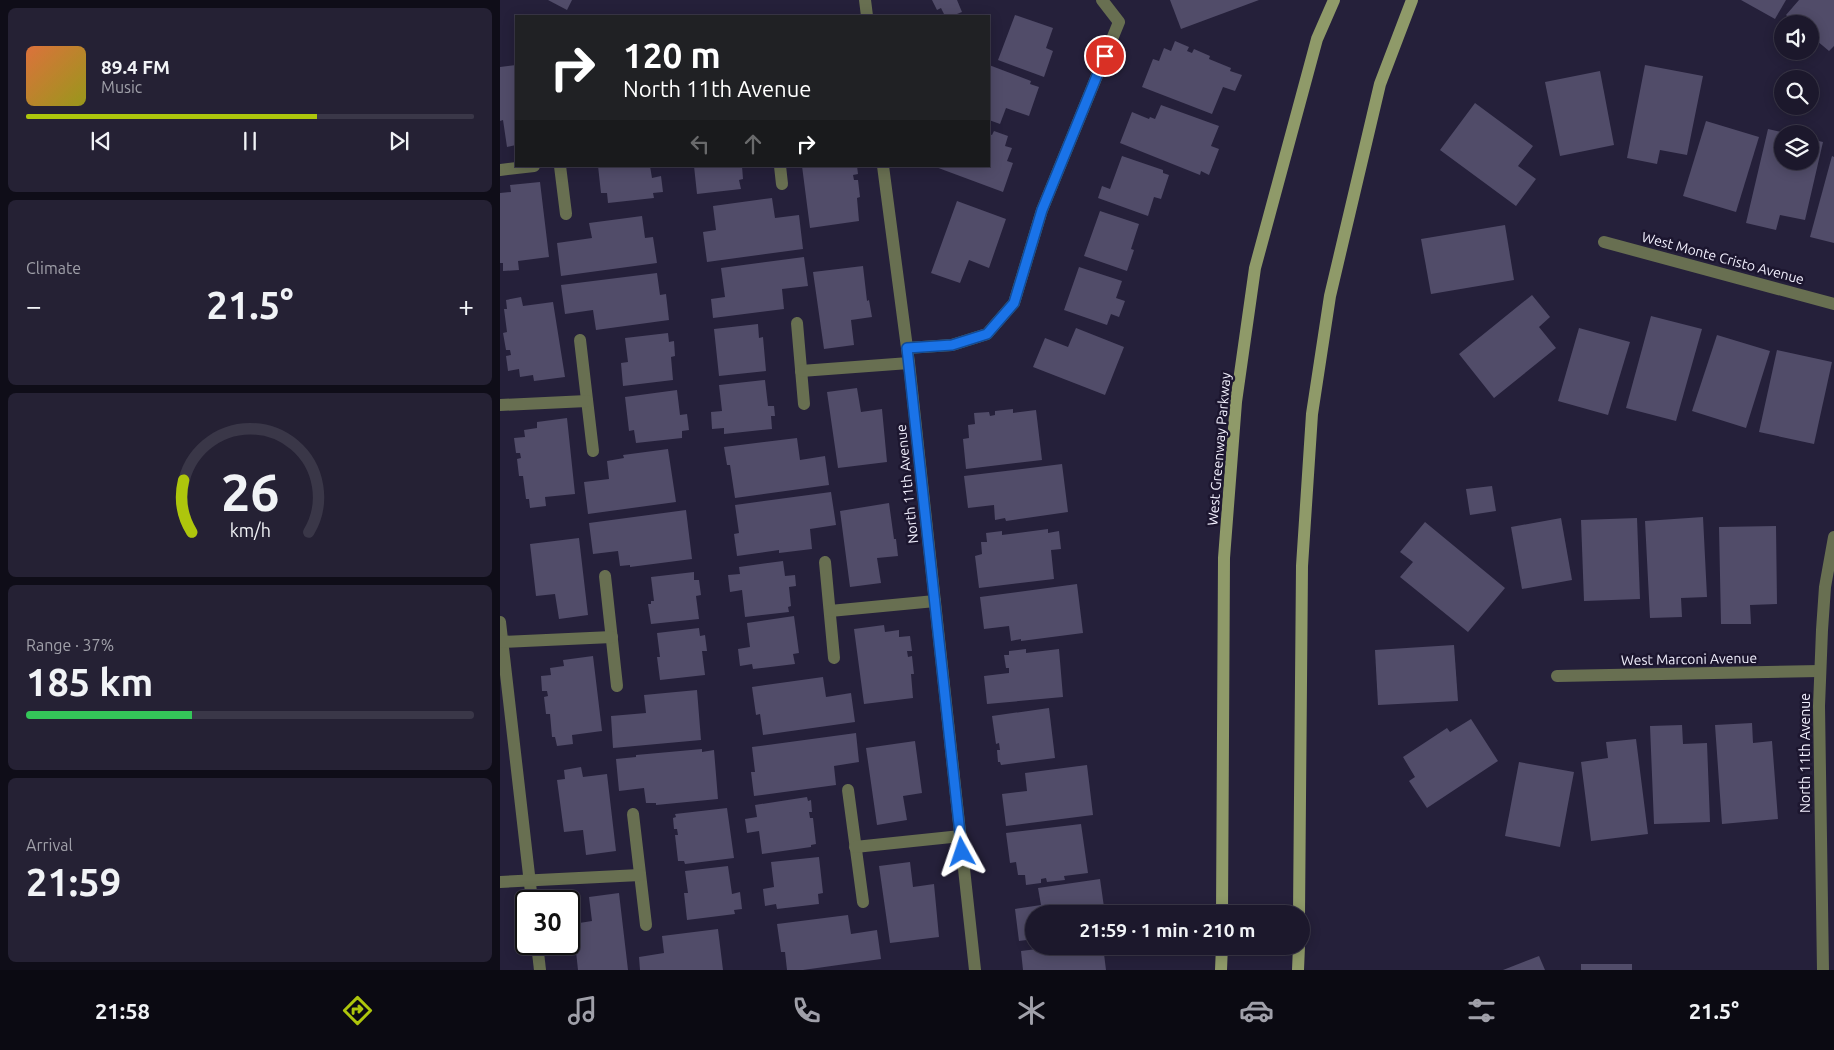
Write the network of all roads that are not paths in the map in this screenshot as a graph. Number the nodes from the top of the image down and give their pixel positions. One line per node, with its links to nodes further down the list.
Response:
1 (865, 0): 5 (street)
2 (1102, 0): 17 (street)
3 (1334, 0): 45 (main road, West Greenway Parkway)
4 (1412, 0): 46 (main road)
5 (866, 15)
6 (526, 167): 10 (street)
7 (560, 167): 12 (street)
8 (780, 167): 11 (street)
9 (883, 167): 17 (street, North 11th Avenue)
10 (500, 170)
11 (782, 184)
12 (566, 214)
13 (1604, 242): 14 (street, West Monte Cristo Avenue)
14 (1834, 304)
15 (797, 323): 19 (street)
16 (580, 340): 20 (street)
17 (907, 348): 18 (street, North 11th Avenue)
18 (909, 363): 19 (street); 27 (street, North 11th Avenue)
19 (801, 371): 21 (street)
20 (587, 401): 22 (street); 23 (street)
21 (804, 404)
22 (500, 405)
23 (593, 452)
24 (1834, 537): 33 (street, North 11th Avenue)
25 (825, 562): 28 (street)
26 (605, 576): 30 (street)
27 (935, 601): 28 (street); 38 (street, North 11th Avenue)
28 (830, 611): 32 (street)
29 (500, 622): 31 (street)
30 (612, 637): 31 (street); 35 (street)
31 (501, 642): 41 (street)
32 (834, 658)
33 (1820, 671): 34 (street, West Marconi Avenue); 55 (street, North 11th Avenue)
34 (1558, 676)
35 (617, 686)
36 (848, 790): 39 (street)
37 (633, 814): 40 (street)
38 (961, 836): 39 (street); 52 (street, North 11th Avenue)
39 (855, 847): 44 (street)
40 (640, 875): 41 (street); 47 (street)
41 (529, 881): 42 (street); 43 (street)
42 (500, 882)
43 (530, 890)
44 (862, 902)
45 (1222, 905)
46 (1299, 905)
47 (646, 925)
48 (538, 955): 51 (street)
49 (1222, 955): 53 (main road)
50 (1299, 955): 54 (main road)
51 (540, 970)
52 (975, 970)
53 (1221, 970)
54 (1298, 970)
55 (1824, 970)

